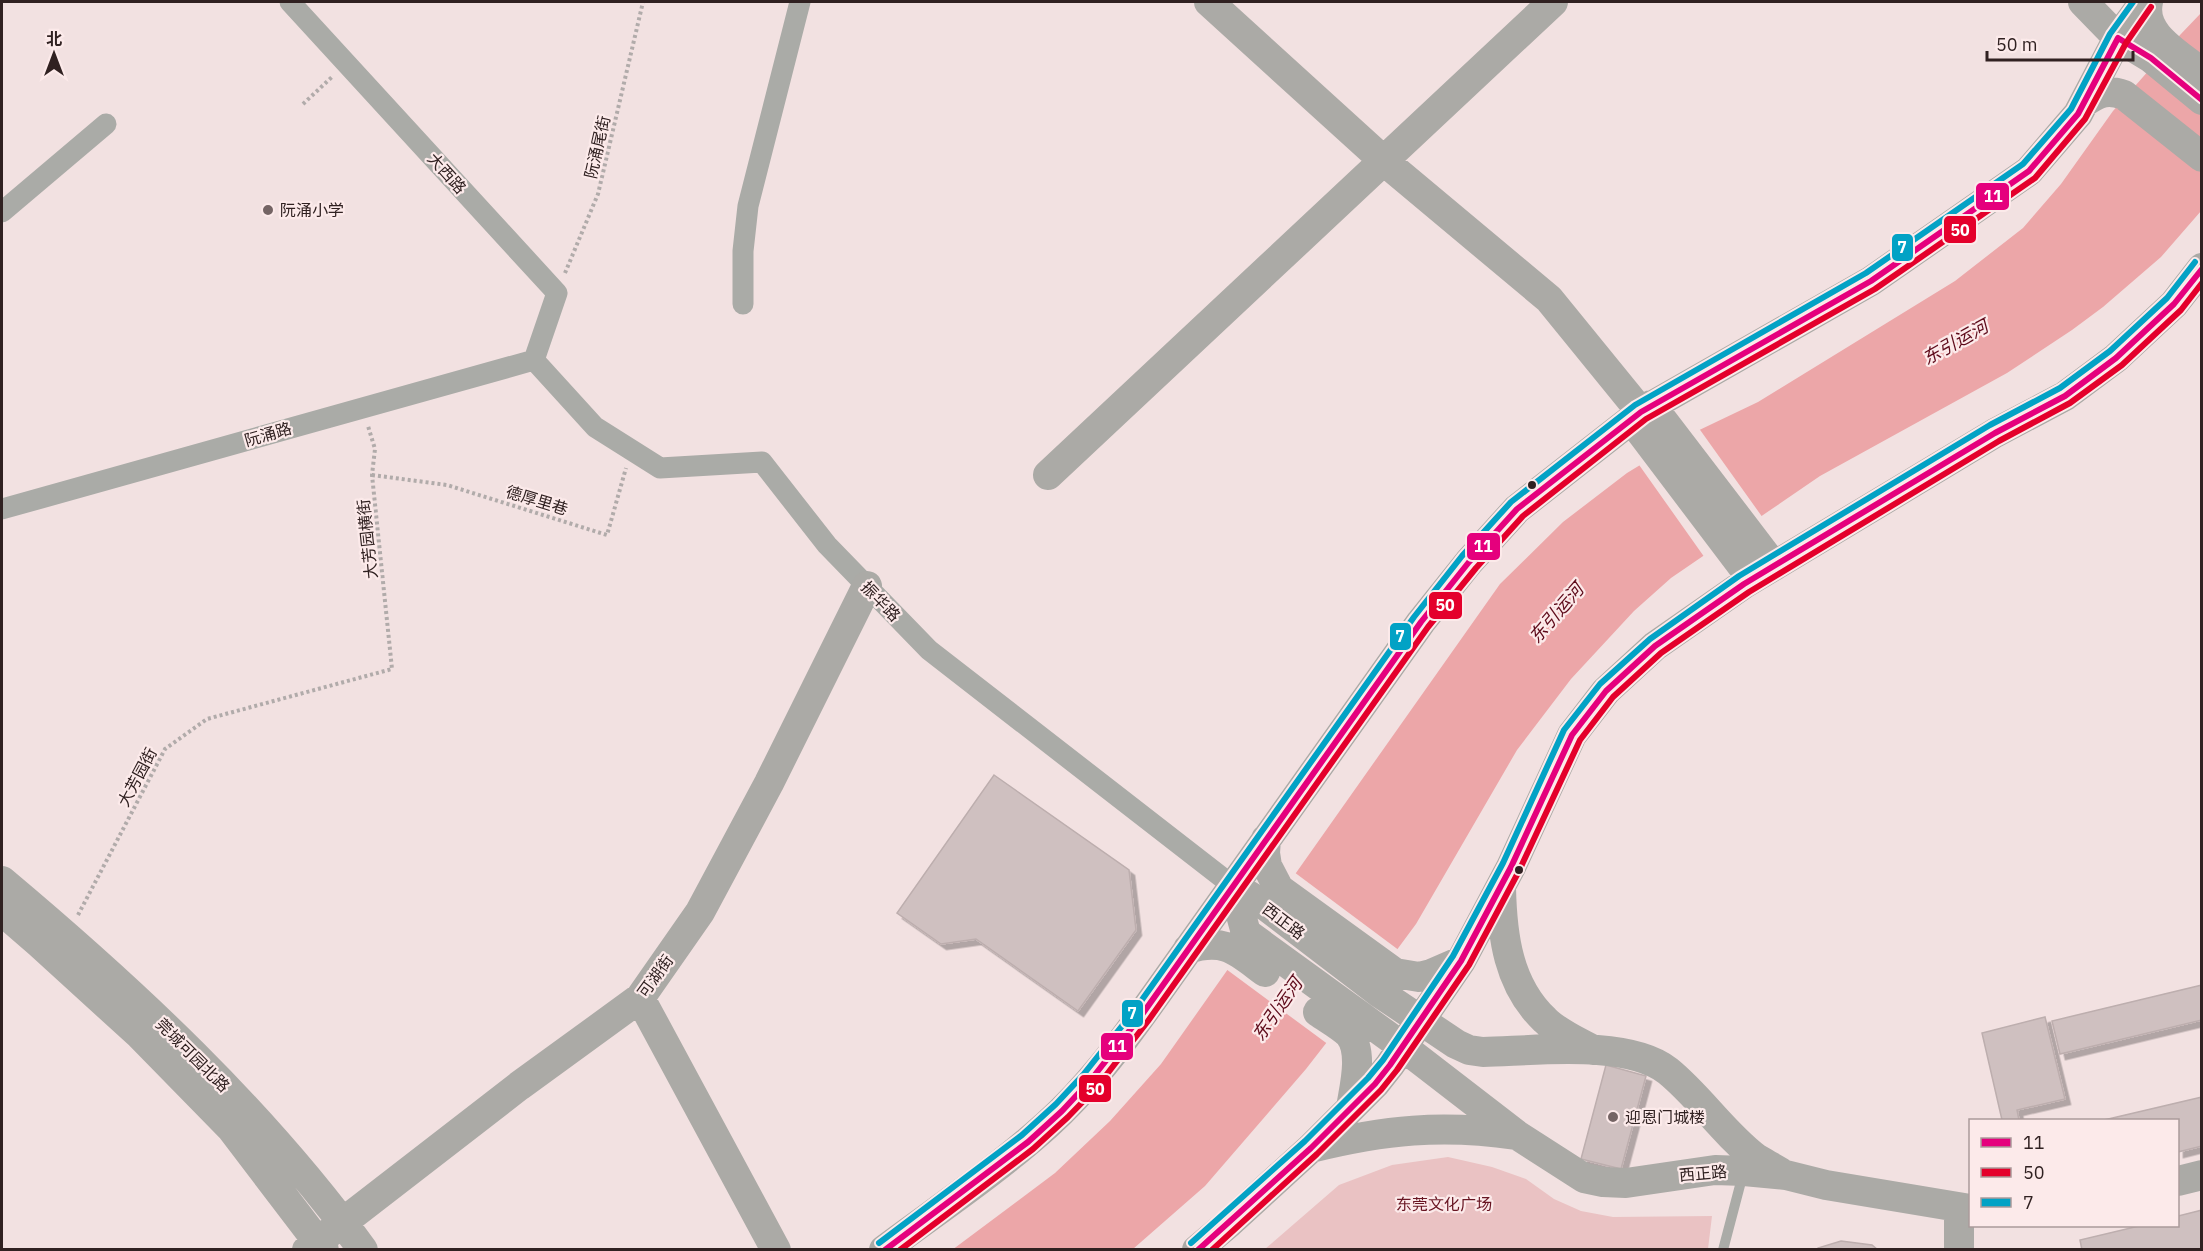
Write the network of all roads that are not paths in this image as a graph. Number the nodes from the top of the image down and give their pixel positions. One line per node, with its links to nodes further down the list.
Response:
1 (291, 2): 19 (street, 大西路)
2 (800, 2): 18 (street)
3 (1209, 2): 15 (street)
4 (1553, 2): 15 (street)
5 (2083, 2): 7 (street)
6 (2146, 2): 7 (street); 8 (street)
7 (2118, 38): 8 (street); 11 (street)
8 (2143, 68): 9 (street); 10 (street); 11 (street); 13 (street); 14 (street)
9 (2202, 73)
10 (2202, 99)
11 (2085, 102): 20 (street)
12 (106, 124): 16 (street)
13 (2202, 134)
14 (2202, 157)
15 (1384, 161): 20 (street); 21 (street)
16 (2, 212)
17 (2202, 268): 23 (street)
18 (743, 304)
19 (534, 360): 22 (street, 阮涌路); 24 (street, 振华路)
20 (1645, 417): 23 (street); 25 (street)
21 (1048, 475)
22 (2, 509)
23 (1763, 572): 28 (street)
24 (867, 586): 27 (street, 振华路); 35 (street, 可湖街)
25 (1266, 839): 27 (street); 29 (street)
26 (2, 881): 48 (street, 莞城可园北路)
27 (1233, 886): 29 (street, 西正路); 31 (street, 西正路); 32 (street)
28 (1501, 887): 33 (street); 39 (street)
29 (1273, 898): 34 (street, 西正路)
30 (2, 911): 49 (street, 莞城可园北路)
31 (1240, 941): 32 (street); 37 (street, 西正路)
32 (1188, 949): 52 (street)
33 (1461, 961): 34 (street); 36 (street)
34 (1387, 983): 36 (street, 西正路)
35 (640, 998): 48 (street, 可湖街); 51 (street)
36 (1421, 1021): 38 (street); 39 (street, 西正路)
37 (1355, 1026): 38 (street, 西正路); 40 (street)
38 (1403, 1047): 40 (street); 41 (street, 西正路)
39 (1593, 1050): 44 (street, 西正路)
40 (1351, 1108): 42 (street)
41 (1517, 1135): 42 (street); 43 (street, 西正路)
42 (1311, 1148): 53 (street)
43 (1744, 1171): 44 (street, 西正路); 54 (lane)
44 (1786, 1175): 47 (street, 西正路)
45 (2202, 1175): 46 (street)
46 (2179, 1181)
47 (1965, 1209): 55 (street)
48 (343, 1222): 49 (street, 可湖街); 50 (street, 莞城可园北路)
49 (316, 1247)
50 (363, 1250)
51 (776, 1250)
52 (884, 1250)
53 (1197, 1250)
54 (1723, 1250)
55 (1959, 1250)

